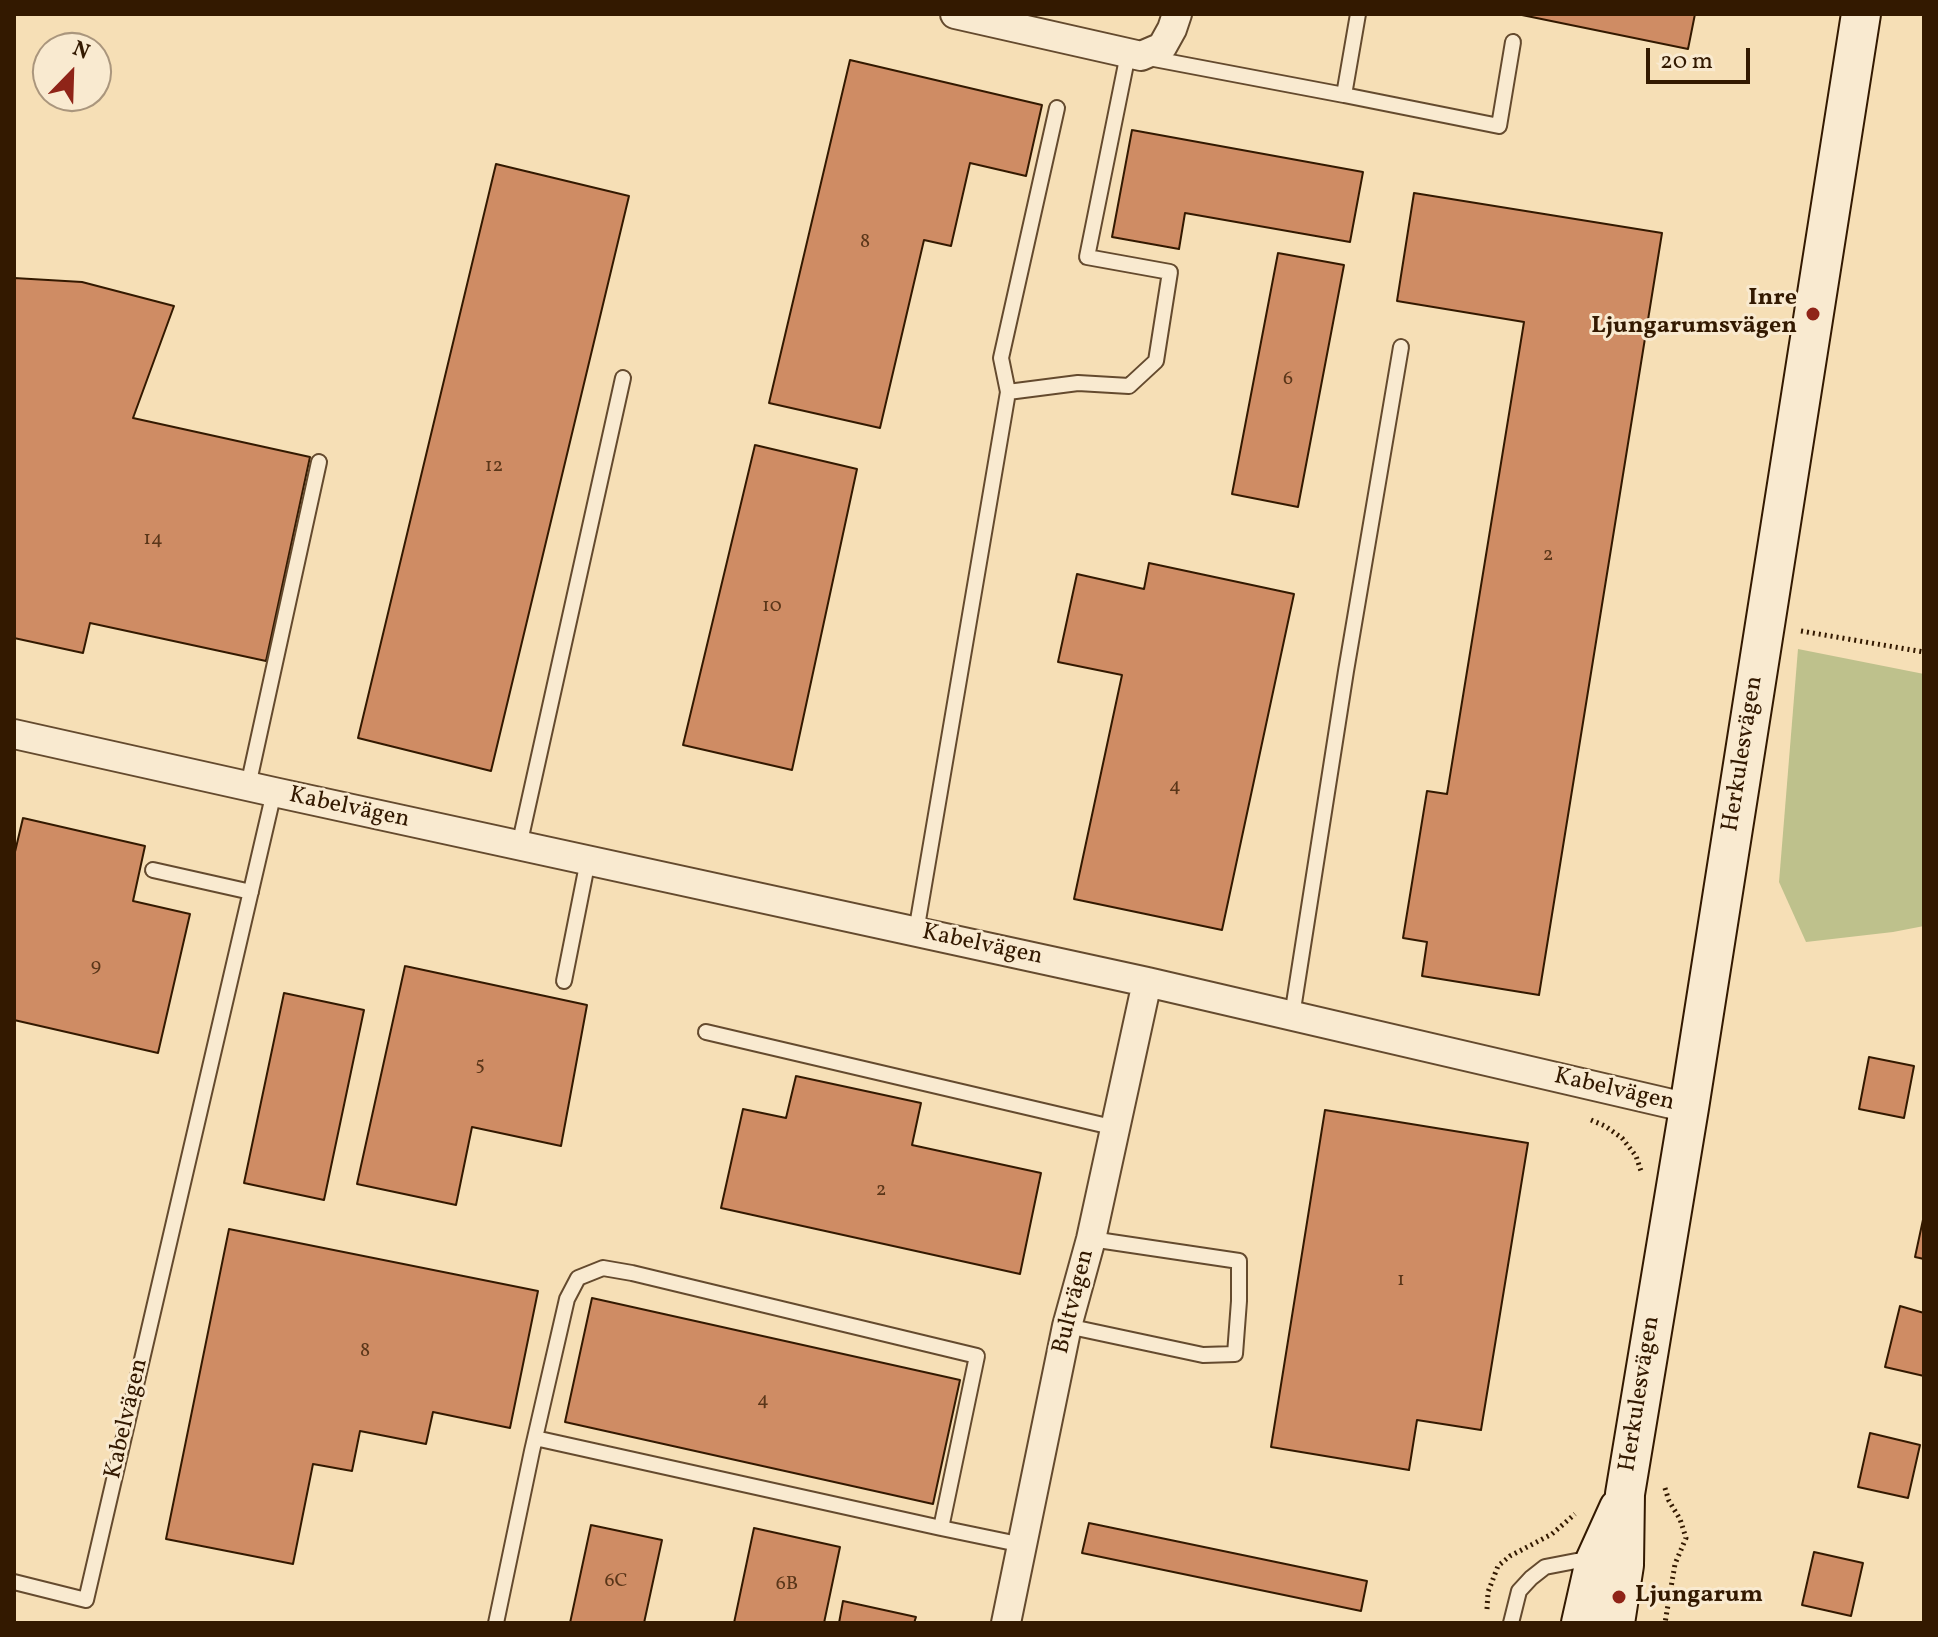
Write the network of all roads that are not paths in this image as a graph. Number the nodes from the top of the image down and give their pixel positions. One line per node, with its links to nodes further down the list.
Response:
1 (955, 14): 6 (street)
2 (1177, 14): 6 (street)
3 (1358, 14): 7 (lane)
4 (1861, 14): 24 (street, Herkulesvägen)
5 (1513, 42): 7 (lane)
6 (1134, 55): 7 (lane); 11 (lane)
7 (1344, 95)
8 (1057, 108): 11 (lane)
9 (1401, 347): 22 (lane)
10 (623, 378): 15 (lane)
11 (1008, 392): 19 (lane)
12 (319, 462): 14 (lane)
13 (14, 734): 14 (street, Kabelvägen)
14 (261, 789): 15 (street, Kabelvägen); 18 (lane, Kabelvägen)
15 (519, 846): 16 (street, Kabelvägen)
16 (588, 860): 19 (street, Kabelvägen); 20 (lane)
17 (153, 870): 18 (lane)
18 (251, 892): 32 (lane, Kabelvägen)
19 (916, 932): 21 (street, Kabelvägen)
20 (564, 981)
21 (1147, 982): 22 (street, Kabelvägen); 25 (street, Bultvägen)
22 (1292, 1016): 24 (street, Kabelvägen)
23 (706, 1032): 25 (lane)
24 (1689, 1108): 31 (street, Herkulesvägen)
25 (1116, 1128): 26 (street, Bultvägen)
26 (1091, 1239): 27 (street, Bultvägen); 27 (lane)
27 (1067, 1326): 30 (street, Bultvägen)
28 (535, 1438): 29 (lane); 29 (lane); 33 (lane)
29 (941, 1528): 30 (lane)
30 (1023, 1545): 34 (street, Bultvägen)
31 (1610, 1563): 35 (lane); 36 (street, Herkulesvägen); 37 (street, Herkulesvägen)
32 (14, 1582)
33 (496, 1623)
34 (1006, 1623)
35 (1511, 1623)
36 (1581, 1623)
37 (1615, 1623)

